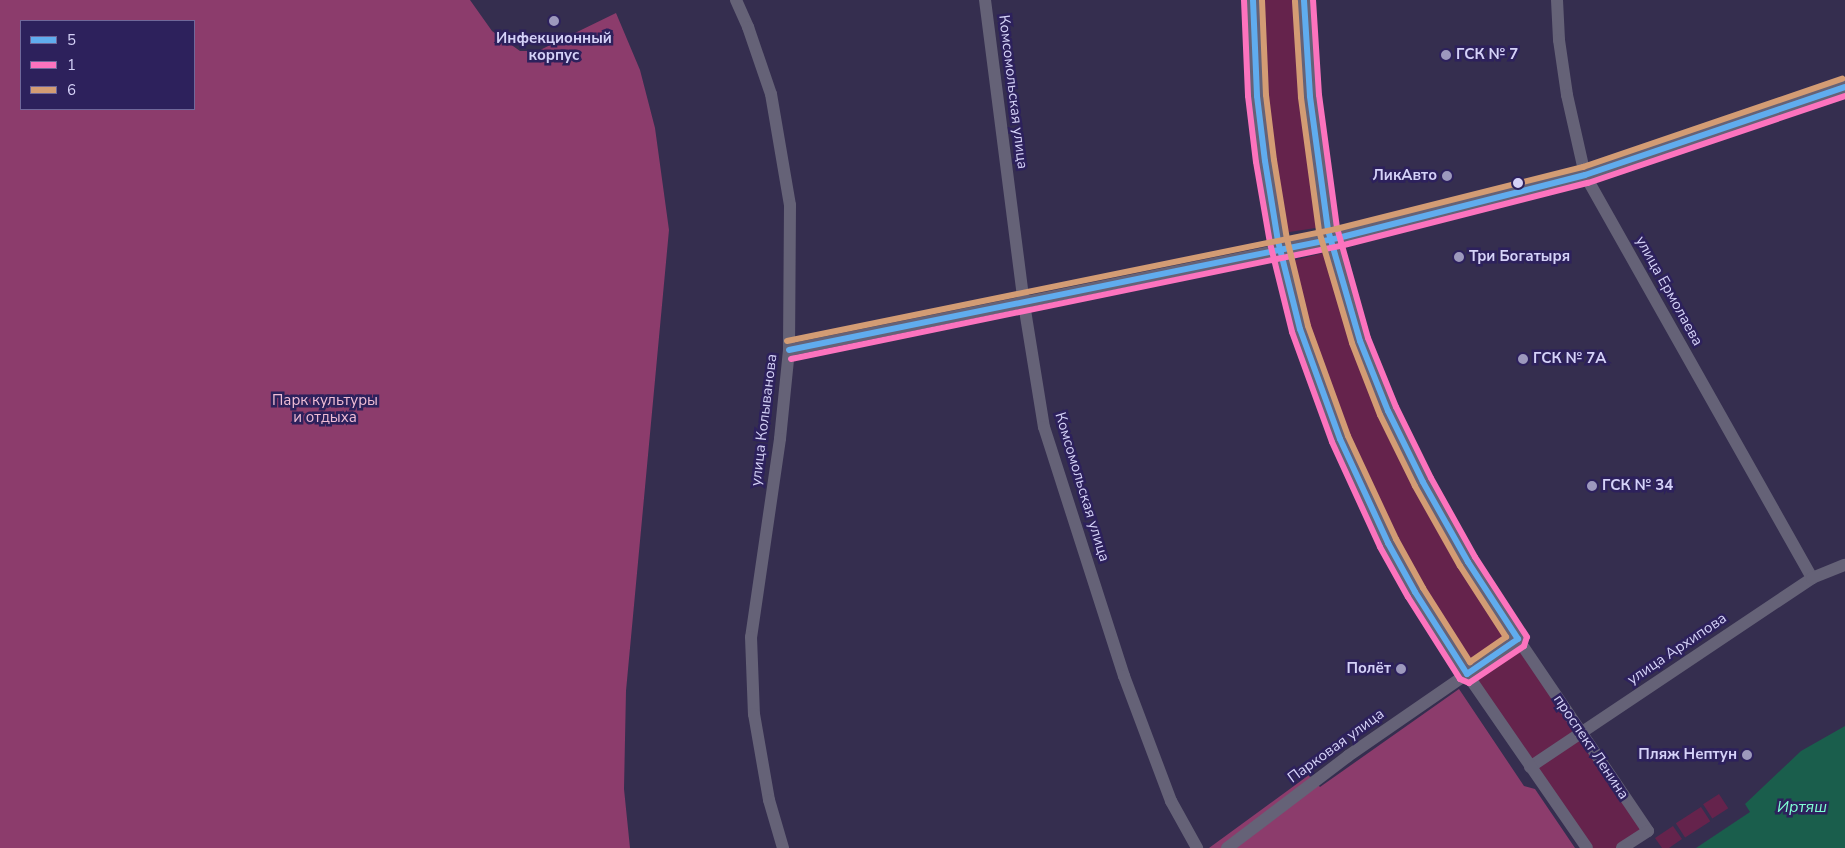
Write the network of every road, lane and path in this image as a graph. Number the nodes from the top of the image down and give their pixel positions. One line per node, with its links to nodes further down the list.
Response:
1 (736, 0): 11 (street, улица Колыванова)
2 (985, 0): 10 (street, Комсомольская улица)
3 (1253, 0): 9 (street)
4 (1304, 0): 8 (street, проспект Ленина)
5 (1557, 0): 7 (street, улица Ермолаева)
6 (1845, 87): 7 (street)
7 (1585, 174): 8 (street); 13 (street, улица Ермолаева)
8 (1330, 240): 9 (street); 14 (street, проспект Ленина)
9 (1280, 250): 10 (street); 15 (street)
10 (1024, 304): 11 (street); 19 (street, Комсомольская улица)
11 (790, 350): 18 (street, улица Колыванова)
12 (1845, 565): 13 (street, улица Архипова)
13 (1812, 578): 16 (street, улица Архипова)
14 (1518, 639): 15 (street); 16 (street, проспект Ленина)
15 (1467, 674): 17 (street); 20 (street, Парковая улица)
16 (1581, 733): 17 (street, улица Архипова); 22 (street, проспект Ленина)
17 (1530, 766): 21 (street)
18 (783, 848)
19 (1197, 848)
20 (1227, 848)
21 (1587, 848)
22 (1622, 848)

